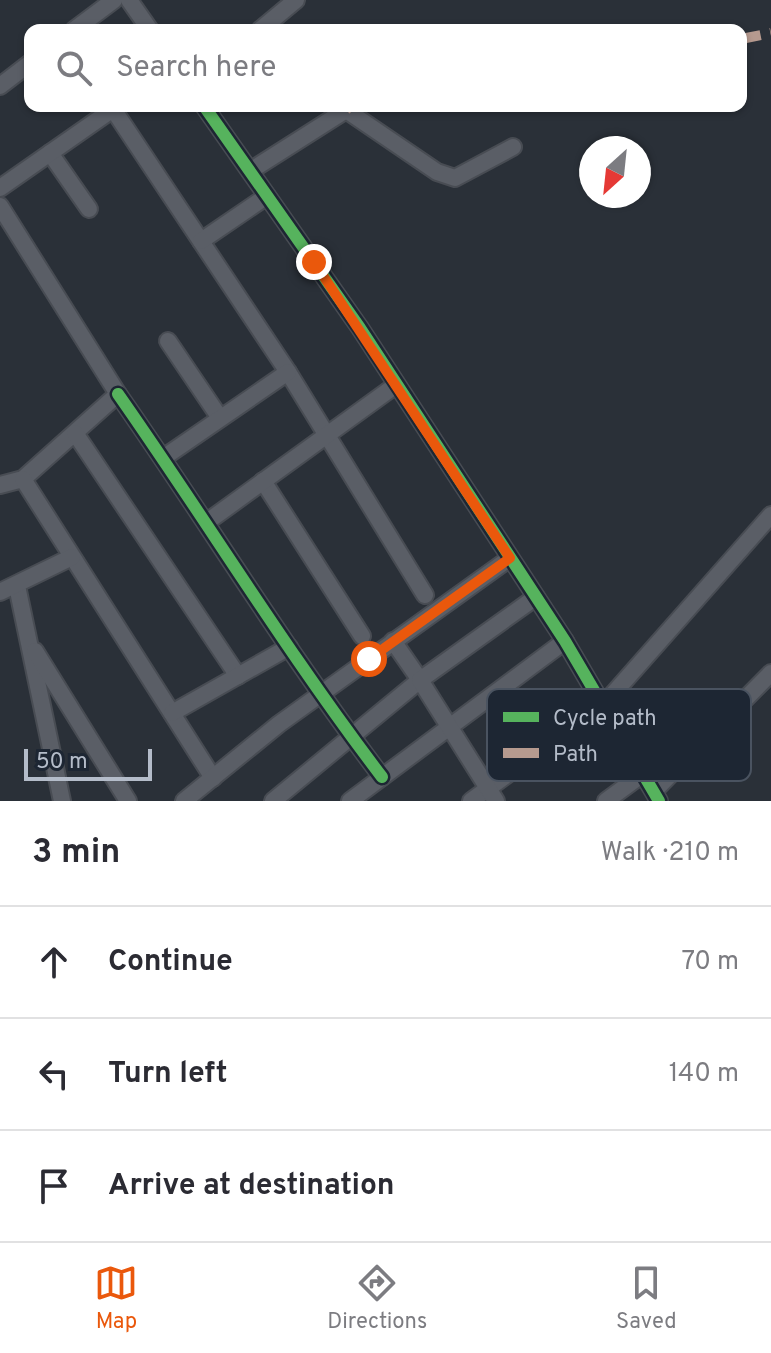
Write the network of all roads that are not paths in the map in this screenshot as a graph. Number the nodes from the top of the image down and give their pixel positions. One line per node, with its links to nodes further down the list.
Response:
1 (114, 0): 4 (street)
2 (129, 0): 5 (street)
3 (296, 0): 6 (street)
4 (82, 24)
5 (146, 24)
6 (267, 24)
7 (24, 68): 8 (street)
8 (0, 86)
9 (105, 112): 15 (street)
10 (115, 112): 21 (street)
11 (208, 112): 16 (street)
12 (343, 112): 16 (street)
13 (349, 112): 14 (street)
14 (513, 147)
15 (50, 153): 17 (street); 20 (street)
16 (250, 171): 18 (street)
17 (0, 188)
18 (267, 196): 21 (street); 24 (street)
19 (0, 206): 25 (street)
20 (89, 209)
21 (201, 241): 23 (street)
22 (168, 341): 26 (street)
23 (288, 372): 26 (street); 28 (street)
24 (396, 385): 28 (street); 36 (street)
25 (118, 394): 27 (street); 29 (street)
26 (220, 418): 29 (street)
27 (75, 433): 30 (street); 47 (street)
28 (328, 434): 31 (street); 39 (street)
29 (163, 458): 34 (street)
30 (23, 479): 32 (street); 35 (street)
31 (263, 481): 34 (street); 41 (street)
32 (0, 485)
33 (771, 515): 51 (street)
34 (207, 522): 45 (street)
35 (72, 557): 37 (street); 55 (street)
36 (510, 558): 40 (street); 43 (street)
37 (17, 586): 38 (street); 42 (street)
38 (0, 592)
39 (425, 595)
40 (536, 597): 44 (street); 48 (street)
41 (362, 636)
42 (28, 639): 66 (street); 67 (street)
43 (393, 641): 48 (street); 52 (street)
44 (565, 641): 49 (street); 50 (street)
45 (289, 647): 47 (street); 52 (street)
46 (771, 673): 53 (street)
47 (238, 676): 55 (street)
48 (420, 680): 56 (street); 57 (street)
49 (499, 689)
50 (596, 689)
51 (617, 689)
52 (320, 694): 57 (street); 59 (street)
53 (751, 694)
54 (487, 698): 56 (street)
55 (172, 713): 59 (street)
56 (448, 726): 58 (street); 63 (street)
57 (351, 737): 58 (street); 69 (street)
58 (382, 777): 65 (street)
59 (213, 778): 68 (street)
60 (509, 781): 63 (street)
61 (633, 781): 71 (street)
62 (670, 781): 64 (street)
63 (492, 795): 70 (street)
64 (656, 796)
65 (355, 800)
66 (62, 801)
67 (128, 801)
68 (184, 801)
69 (273, 801)
70 (471, 801)
71 (606, 801)

